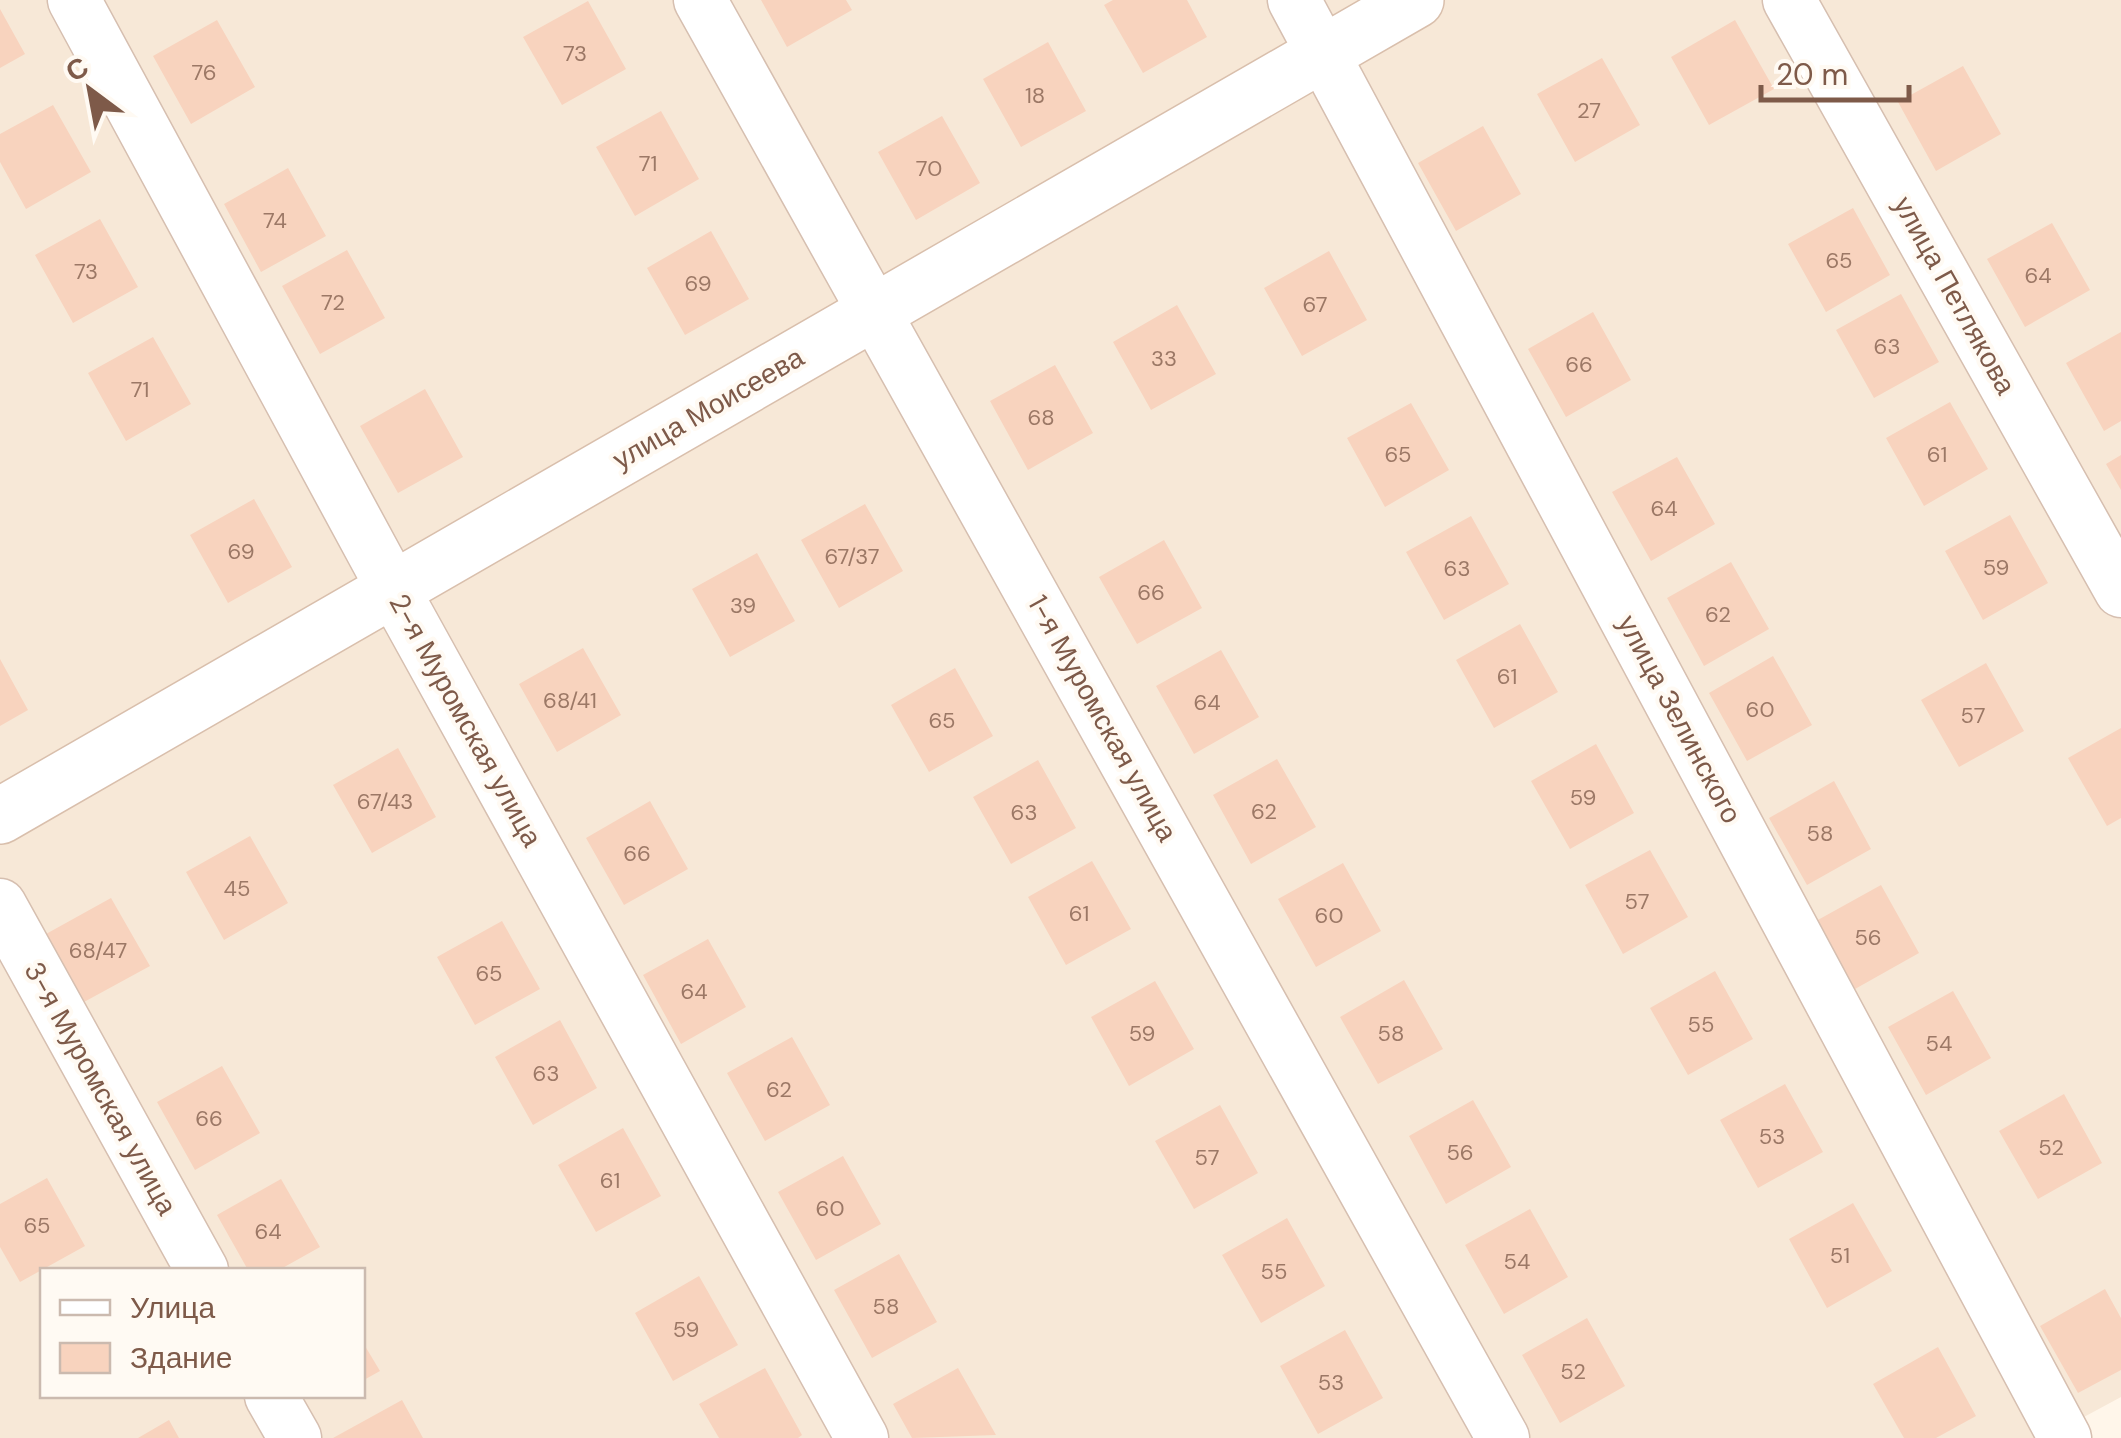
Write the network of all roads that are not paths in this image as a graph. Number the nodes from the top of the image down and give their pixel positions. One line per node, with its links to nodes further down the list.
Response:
1 (74, 0): 8 (street, 2-я Муромская улица)
2 (700, 0): 7 (street, 1-я Муромская улица)
3 (1294, 0): 6 (street, улица Зелинского)
4 (1416, 0): 6 (street, улица Моисеева)
5 (1789, 0): 9 (street, улица Петлякова)
6 (1323, 53): 7 (street, улица Моисеева); 17 (street, улица Зелинского)
7 (876, 311): 8 (street, улица Моисеева); 16 (street, 1-я Муромская улица)
8 (393, 589): 10 (street, улица Моисеева); 15 (street, 2-я Муромская улица)
9 (2121, 590)
10 (0, 816)
11 (0, 905): 12 (street, 3-я Муромская улица)
12 (201, 1268)
13 (272, 1398): 14 (street)
14 (295, 1438)
15 (862, 1438)
16 (1503, 1438)
17 (2065, 1438)

